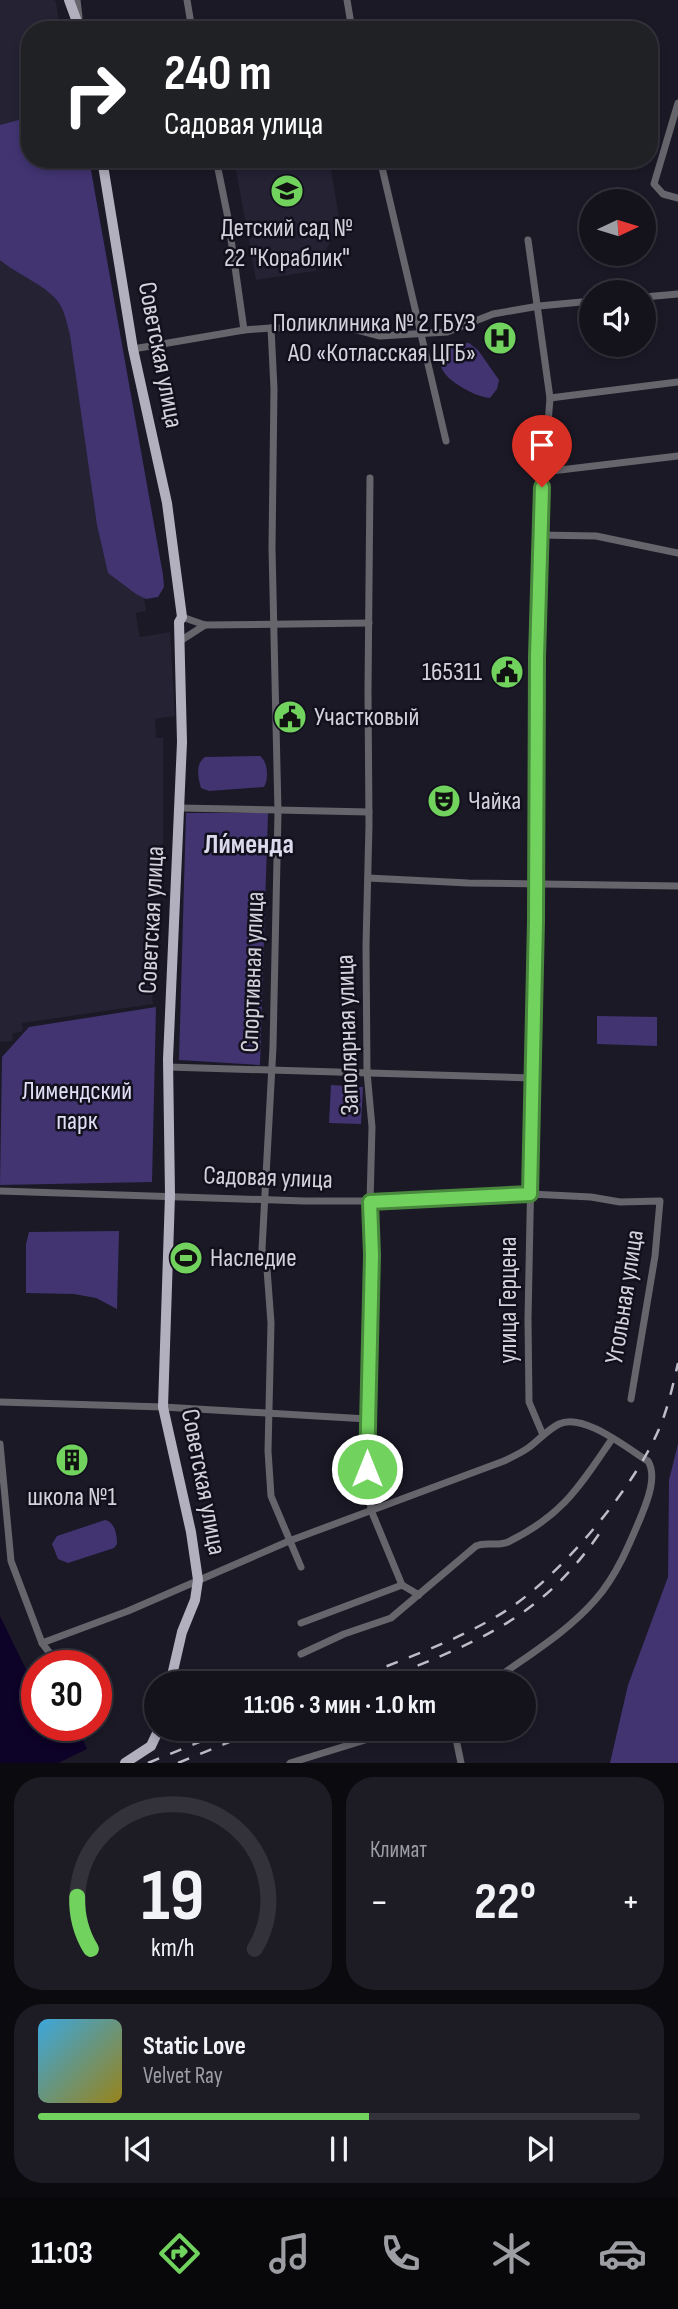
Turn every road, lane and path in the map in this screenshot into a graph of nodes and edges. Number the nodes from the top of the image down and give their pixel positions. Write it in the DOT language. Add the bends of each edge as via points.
graph roads {
  1 [pos="69,0"];
  2 [pos="77,0"];
  3 [pos="187,0"];
  4 [pos="347,0"];
  5 [pos="77,21"];
  6 [pos="79,21"];
  7 [pos="190,21"];
  8 [pos="350,21"];
  9 [pos="678,103"];
  10 [pos="103,168"];
  11 [pos="218,168"];
  12 [pos="382,168"];
  13 [pos="678,198"];
  14 [pos="528,240"];
  15 [pos="678,294"];
  16 [pos="656,296"];
  17 [pos="579,302"];
  18 [pos="539,306"];
  19 [pos="271,328"];
  20 [pos="244,330"];
  21 [pos="421,333"];
  22 [pos="133,349"];
  23 [pos="678,383"];
  24 [pos="550,398"];
  25 [pos="446,441"];
  26 [pos="678,456"];
  27 [pos="543,472"];
  28 [pos="369,478"];
  29 [pos="540,535"];
  30 [pos="678,553"];
  31 [pos="182,617"];
  32 [pos="274,623"];
  33 [pos="369,623"];
  34 [pos="205,625"];
  35 [pos="180,641"];
  36 [pos="180,808"];
  37 [pos="278,812"];
  38 [pos="369,812"];
  39 [pos="368,878"];
  40 [pos="536,883"];
  41 [pos="678,886"];
  42 [pos="168,1067"];
  43 [pos="271,1071"];
  44 [pos="367,1072"];
  45 [pos="532,1078"];
  46 [pos="0,1191"];
  47 [pos="530,1194"];
  48 [pos="170,1195"];
  49 [pos="660,1200"];
  50 [pos="266,1201"];
  51 [pos="370,1202"];
  52 [pos="631,1399"];
  53 [pos="0,1402"];
  54 [pos="163,1408"];
  55 [pos="269,1412"];
  56 [pos="367,1419"];
  57 [pos="543,1435"];
  58 [pos="612,1438"];
  59 [pos="0,1444"];
  60 [pos="371,1510"];
  61 [pos="289,1541"];
  62 [pos="301,1567"];
  63 [pos="198,1580"];
  64 [pos="402,1585"];
  65 [pos="419,1595"];
  66 [pos="301,1623"];
  67 [pos="42,1643"];
  68 [pos="47,1650"];
  69 [pos="302,1654"];
  70 [pos="173,1671"];
  71 [pos="506,1671"];
  72 [pos="153,1741"];
  73 [pos="362,1741"];
  74 [pos="456,1741"];
  75 [pos="125,1763"];
  76 [pos="290,1763"];
  77 [pos="461,1763"];
  1 -- 5 [label="main road"];
  2 -- 6 [label="street"];
  3 -- 7 [label="street"];
  4 -- 8 [label="street"];
  9 -- 13 [label="street" via="654,184 663,194"];
  10 -- 22 [label="main road, Советская улица"];
  11 -- 20 [label="street"];
  12 -- 21 [label="street"];
  14 -- 18 [label="street, улица Герцена"];
  15 -- 16 [label="street"];
  17 -- 18 [label="street"];
  18 -- 21 [label="street" via="493,314 447,332"];
  18 -- 24 [label="street, улица Герцена"];
  19 -- 20 [label="street"];
  19 -- 21 [label="street" via="346,327 380,336"];
  19 -- 32 [label="street, Спортивная улица"];
  20 -- 22 [label="street"];
  21 -- 25 [label="street"];
  22 -- 31 [label="main road, Советская улица" via="167,503"];
  23 -- 24 [label="street"];
  24 -- 27 [label="street, улица Герцена"];
  26 -- 27 [label="street"];
  27 -- 29 [label="street, улица Герцена"];
  28 -- 33 [label="street, Заполярная улица"];
  29 -- 30 [label="street" via="596,536"];
  29 -- 40 [label="street, улица Герцена"];
  31 -- 34 [label="street"];
  31 -- 35 [label="main road, Советская улица"];
  32 -- 33 [label="street"];
  32 -- 34 [label="street"];
  32 -- 37 [label="street, Спортивная улица"];
  33 -- 38 [label="street, Заполярная улица"];
  34 -- 35 [label="street"];
  35 -- 36 [label="main road, Советская улица"];
  36 -- 37 [label="street"];
  36 -- 42 [label="main road, Советская улица"];
  37 -- 38 [label="street"];
  37 -- 43 [label="street, Спортивная улица"];
  38 -- 39 [label="street, Заполярная улица"];
  39 -- 40 [label="street"];
  39 -- 44 [label="street, Заполярная улица"];
  40 -- 41 [label="street"];
  40 -- 45 [label="street, улица Герцена"];
  42 -- 43 [label="street"];
  42 -- 48 [label="main road, Советская улица"];
  43 -- 44 [label="street"];
  43 -- 50 [label="street, Спортивная улица"];
  44 -- 45 [label="street"];
  44 -- 51 [label="street, Заполярная улица" via="372,1127"];
  45 -- 47 [label="street, улица Герцена"];
  46 -- 48 [label="street, Садовая улица"];
  47 -- 49 [label="street, Садовая улица" via="620,1202"];
  47 -- 51 [label="street, Садовая улица"];
  47 -- 57 [label="street, улица Герцена" via="529,1402"];
  48 -- 50 [label="street, Садовая улица"];
  48 -- 54 [label="main road, Советская улица"];
  49 -- 52 [label="street, Угольная улица"];
  50 -- 51 [label="street, Садовая улица"];
  50 -- 55 [label="street, Спортивная улица" via="262,1249 271,1323"];
  51 -- 56 [label="street, Заполярная улица"];
  53 -- 54 [label="street"];
  54 -- 55 [label="street"];
  54 -- 63 [label="main road, Советская улица"];
  55 -- 56 [label="street"];
  55 -- 61 [label="street, Спортивная улица" via="271,1496"];
  56 -- 60 [label="street, Заполярная улица"];
  57 -- 58 [label="street" via="574,1421"];
  57 -- 60 [label="street" via="504,1461"];
  58 -- 65 [label="street" via="559,1509 504,1544 476,1546"];
  58 -- 71 [label="street" via="648,1461 652,1470 634,1535 597,1598"];
  59 -- 67 [label="street" via="11,1561"];
  60 -- 61 [label="street"];
  60 -- 64 [label="street, Заполярная улица"];
  61 -- 62 [label="street, Спортивная улица"];
  61 -- 63 [label="street"];
  63 -- 67 [label="street"];
  63 -- 70 [label="main road, Советская улица"];
  64 -- 65 [label="street"];
  64 -- 66 [label="street"];
  65 -- 69 [label="street" via="391,1618"];
  67 -- 68 [label="street"];
  72 -- 75 [label="main road"];
  73 -- 76 [label="street"];
  74 -- 77 [label="street"];
}
